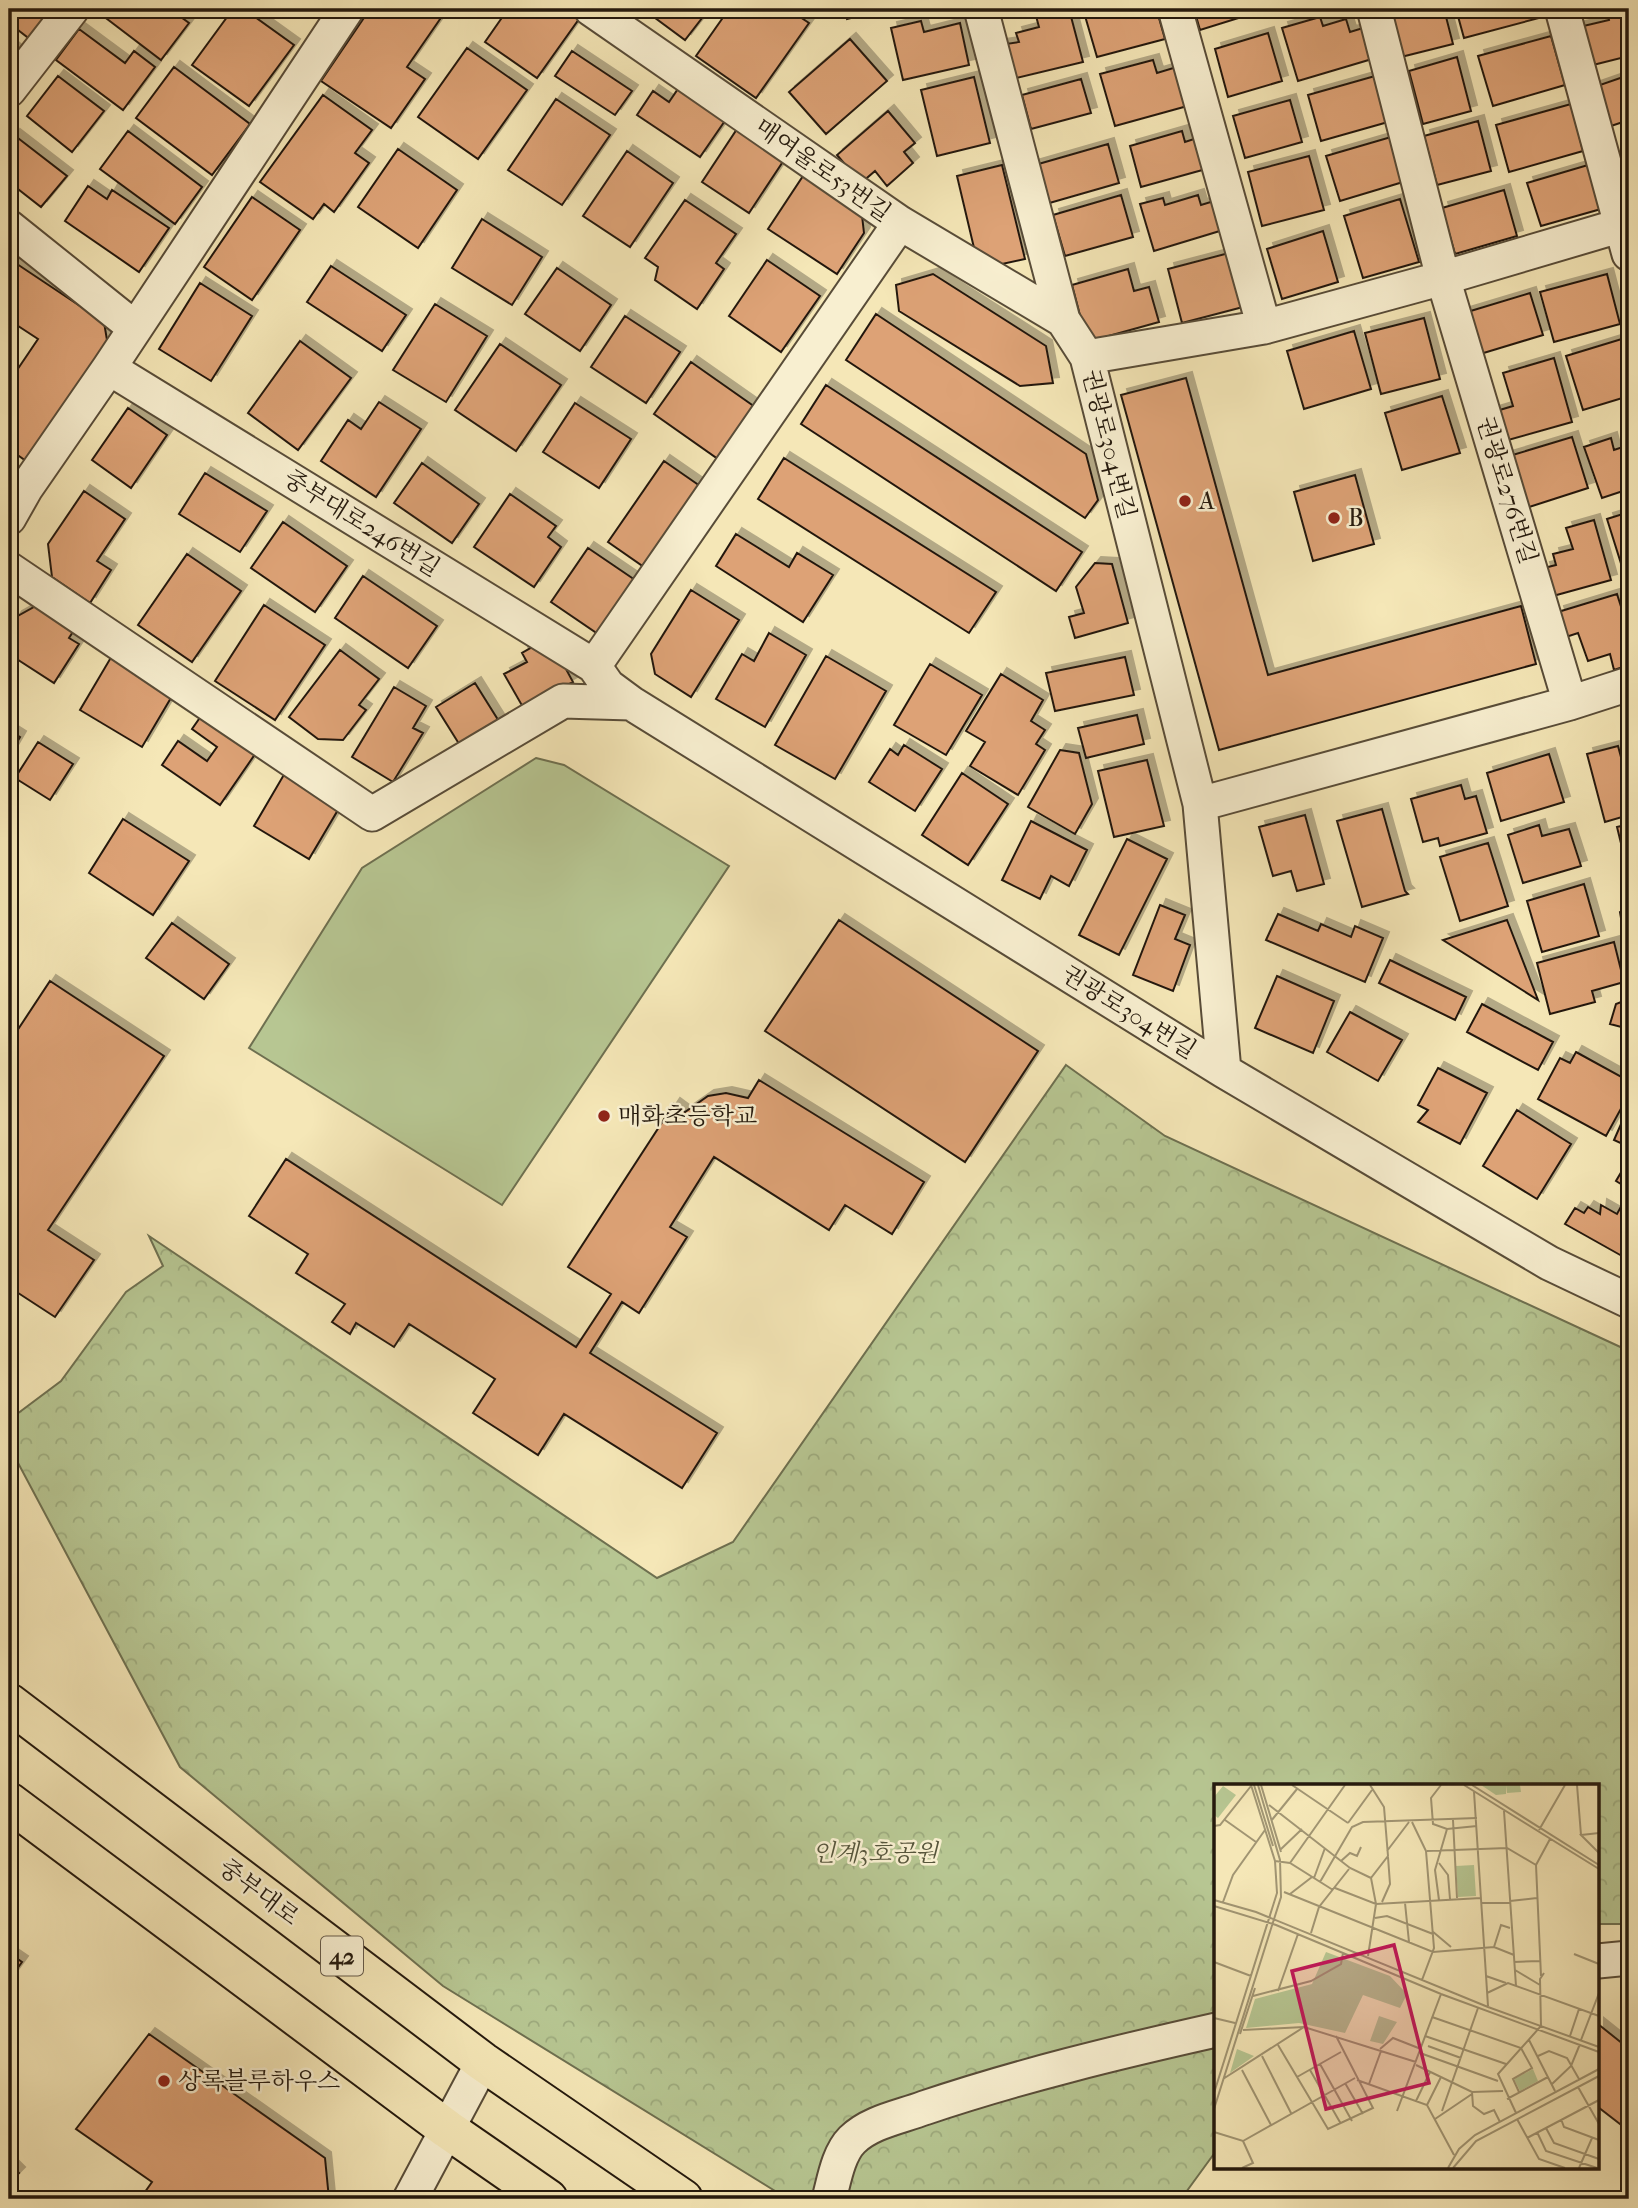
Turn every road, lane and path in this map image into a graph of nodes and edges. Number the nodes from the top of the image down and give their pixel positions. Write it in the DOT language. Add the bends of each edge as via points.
graph roads {
  1 [pos="72,9"];
  2 [pos="347,9"];
  3 [pos="590,9"];
  4 [pos="981,9"];
  5 [pos="1175,9"];
  6 [pos="1374,9"];
  7 [pos="1562,9"];
  8 [pos="9,90"];
  9 [pos="900,223"];
  10 [pos="9,227"];
  11 [pos="1627,234"];
  12 [pos="1443,278"];
  13 [pos="1063,320"];
  14 [pos="1264,327"];
  15 [pos="135,328"];
  16 [pos="1087,357"];
  17 [pos="109,368"];
  18 [pos="17,482"];
  19 [pos="9,518"];
  20 [pos="9,569"];
  21 [pos="1629,684"];
  22 [pos="611,685"];
  23 [pos="1570,703"];
  24 [pos="1200,804"];
  25 [pos="1224,1071"];
  26 [pos="1629,1301"];
  27 [pos="9,1703"];
  28 [pos="9,1802"];
  29 [pos="1629,1958"];
  30 [pos="1600,1961"];
  31 [pos="1214,2030"];
  32 [pos="483,2062"];
  33 [pos="447,2129"];
  34 [pos="410,2199"];
  35 [pos="548,2199"];
  36 [pos="683,2199"];
  37 [pos="829,2199"];
  1 -- 8 [label="street"];
  2 -- 15 [label="street"];
  3 -- 9 [label="street, 매여울로53번길"];
  4 -- 13 [label="street, 권광로304번길"];
  5 -- 14 [label="street"];
  6 -- 12 [label="street, 권광로276번길"];
  7 -- 11 [label="street"];
  9 -- 13 [label="street, 매여울로53번길"];
  9 -- 22 [label="street"];
  10 -- 15 [label="street"];
  11 -- 12 [label="street"];
  12 -- 14 [label="street"];
  12 -- 23 [label="street, 권광로276번길"];
  13 -- 16 [label="street, 권광로304번길"];
  14 -- 16 [label="street"];
  15 -- 17 [label="street"];
  16 -- 24 [label="street, 권광로304번길"];
  17 -- 18 [label="street"];
  17 -- 22 [label="street, 중부대로246번길"];
  18 -- 19 [label="street"];
  20 -- 22 [label="street" via="373,814 562,701"];
  21 -- 23 [label="street"];
  22 -- 25 [label="street, 권광로304번길"];
  23 -- 24 [label="street"];
  24 -- 25 [label="street, 권광로304번길"];
  25 -- 26 [label="street, 권광로304번길" via="1549,1263"];
  27 -- 32 [label="main road, 중부대로 / 42"];
  28 -- 33 [label="main road"];
  29 -- 30 [label="street"];
  31 -- 37 [label="street" via="976,2091 867,2128 850,2142"];
  32 -- 33 [label="street"];
  32 -- 36 [label="main road, 중부대로 / 42"];
  33 -- 34 [label="street"];
  33 -- 35 [label="main road"];
}
